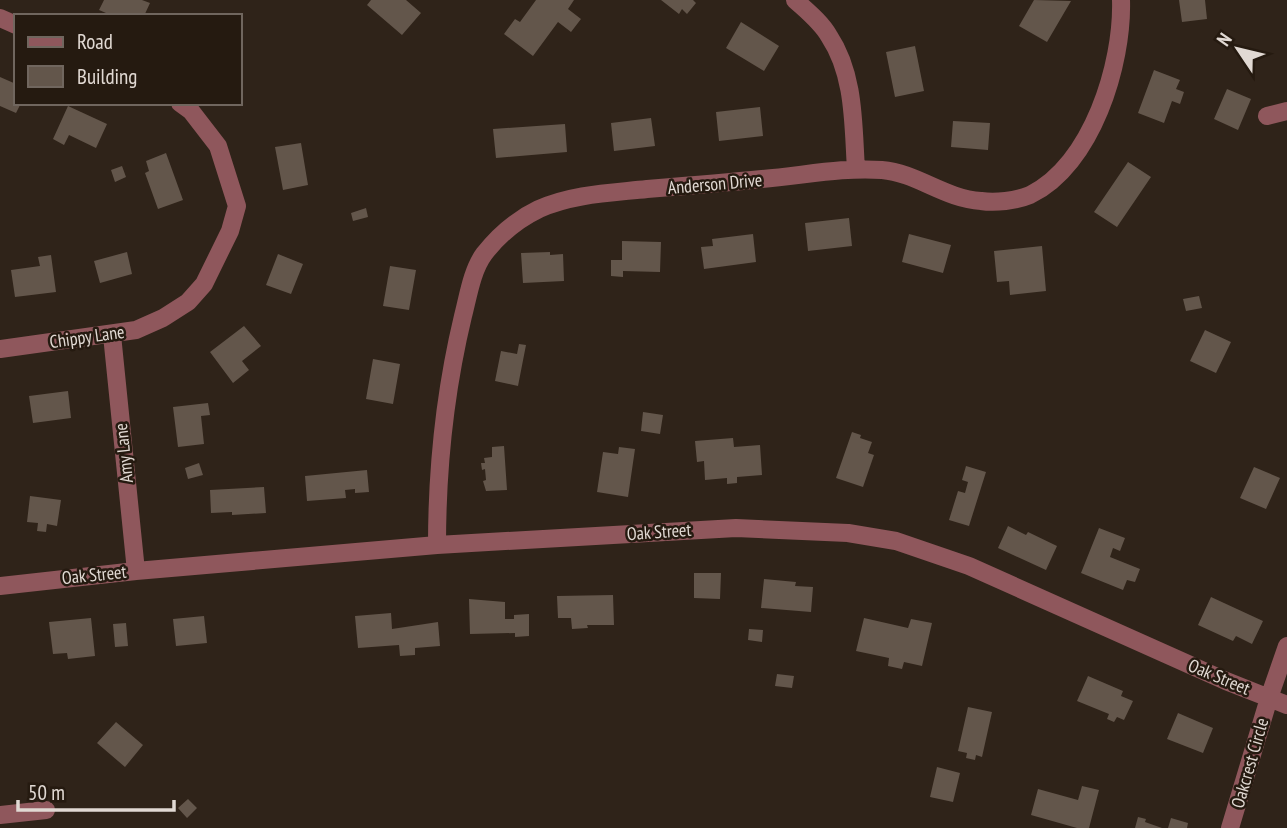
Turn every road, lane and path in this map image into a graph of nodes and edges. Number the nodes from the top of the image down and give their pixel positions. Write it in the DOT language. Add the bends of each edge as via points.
graph roads {
  1 [pos="795,0"];
  2 [pos="1121,0"];
  3 [pos="183,105"];
  4 [pos="1287,111"];
  5 [pos="1267,116"];
  6 [pos="856,169"];
  7 [pos="112,335"];
  8 [pos="0,349"];
  9 [pos="437,545"];
  10 [pos="136,571"];
  11 [pos="0,586"];
  12 [pos="1287,646"];
  13 [pos="1269,698"];
  14 [pos="1287,705"];
  15 [pos="46,810"];
  16 [pos="0,815"];
  17 [pos="1230,828"];
  1 -- 6 [label="street" via="829,35 842,62 851,95"];
  2 -- 6 [label="street, Anderson Drive" via="1122,21 1102,106 1072,161 1028,196 1005,201 952,197 893,171"];
  3 -- 7 [label="street, Chippy Lane" via="218,146 237,206 230,231 204,284 188,302 136,330"];
  4 -- 5 [label="street"];
  6 -- 9 [label="street, Anderson Drive" via="586,195 540,209 499,238 482,256 473,279 453,359 437,496"];
  7 -- 8 [label="street, Chippy Lane"];
  7 -- 10 [label="street, Amy Lane"];
  9 -- 10 [label="street, Oak Street"];
  9 -- 13 [label="street, Oak Street" via="736,528 848,533 896,541 969,566"];
  10 -- 11 [label="street, Oak Street"];
  12 -- 13 [label="street, Oakcrest Circle"];
  13 -- 14 [label="street, Oak Street"];
  13 -- 17 [label="street, Oakcrest Circle"];
  15 -- 16 [label="street"];
}
